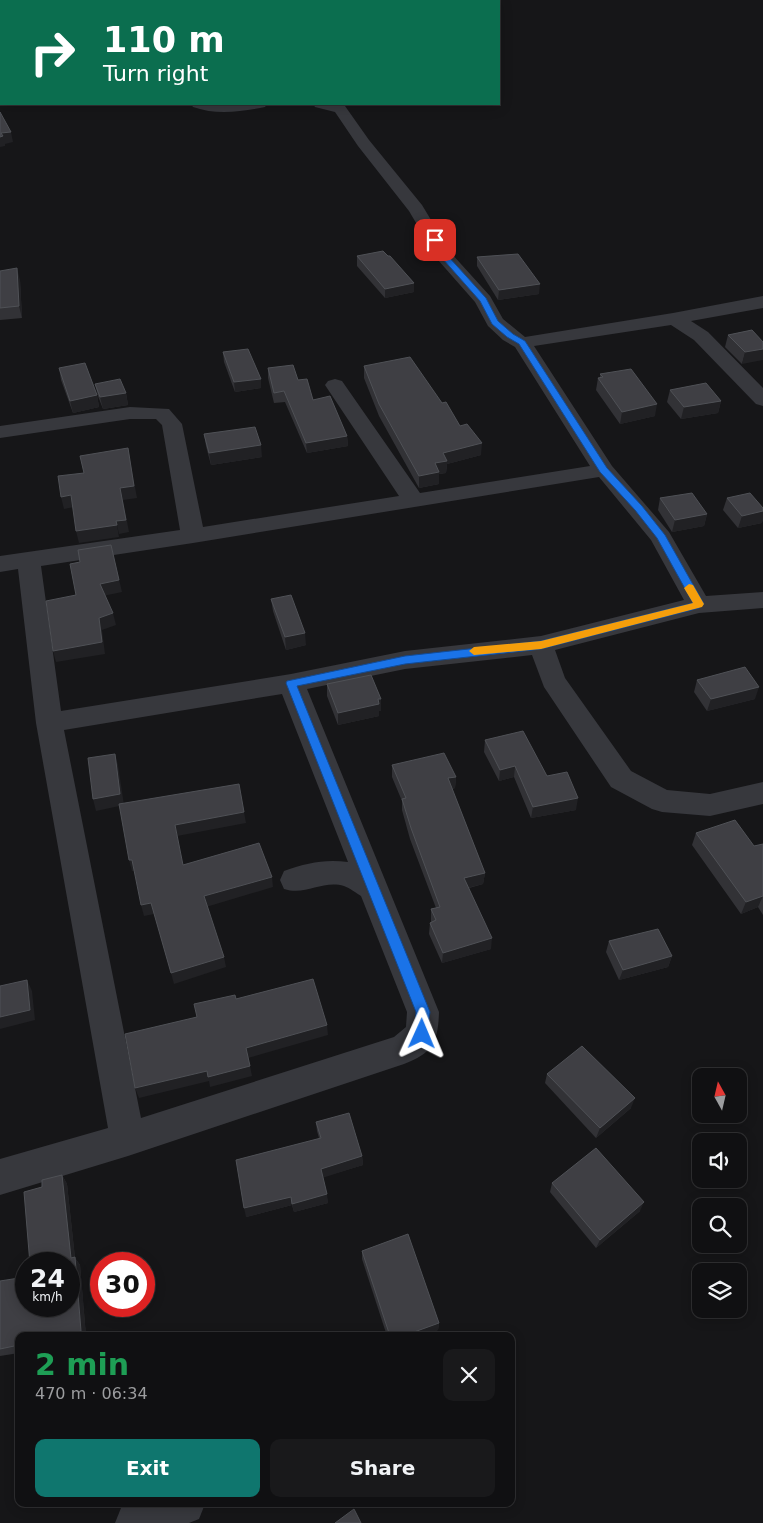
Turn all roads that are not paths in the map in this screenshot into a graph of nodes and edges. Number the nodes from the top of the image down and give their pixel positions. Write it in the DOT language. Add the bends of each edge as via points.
graph roads {
  1 [pos="201,105"];
  2 [pos="250,105"];
  3 [pos="324,105"];
  4 [pos="763,302"];
  5 [pos="674,319"];
  6 [pos="522,343"];
  7 [pos="335,385"];
  8 [pos="763,400"];
  9 [pos="0,432"];
  10 [pos="604,470"];
  11 [pos="414,500"];
  12 [pos="193,536"];
  13 [pos="29,561"];
  14 [pos="0,564"];
  15 [pos="763,600"];
  16 [pos="699,604"];
  17 [pos="541,645"];
  18 [pos="291,683"];
  19 [pos="49,723"];
  20 [pos="763,793"];
  21 [pos="295,880"];
  22 [pos="374,888"];
  23 [pos="128,1139"];
  24 [pos="0,1177"];
  25 [pos="176,1507"];
  26 [pos="136,1523"];
  1 -- 2 [label="street" via="222,108"];
  3 -- 6 [label="street" via="340,109 416,209 444,256 483,300 495,322"];
  4 -- 5 [label="street"];
  5 -- 6 [label="street"];
  5 -- 8 [label="street" via="701,336"];
  6 -- 10 [label="street"];
  7 -- 11 [label="street"];
  9 -- 12 [label="street" via="130,412 162,413 172,424"];
  10 -- 11 [label="street"];
  10 -- 16 [label="street" via="661,537"];
  11 -- 12 [label="street"];
  12 -- 13 [label="street"];
  13 -- 14 [label="street"];
  13 -- 19 [label="street"];
  15 -- 16 [label="street"];
  16 -- 17 [label="street"];
  17 -- 18 [label="street" via="405,660"];
  17 -- 20 [label="street" via="554,680 621,779 662,801 710,805"];
  18 -- 19 [label="street"];
  18 -- 22 [label="street"];
  19 -- 23 [label="street"];
  21 -- 22 [label="street" via="328,872 349,874"];
  22 -- 23 [label="street" via="423,1012 422,1034 404,1048"];
  23 -- 24 [label="street"];
  25 -- 26 [label="street"];
}
